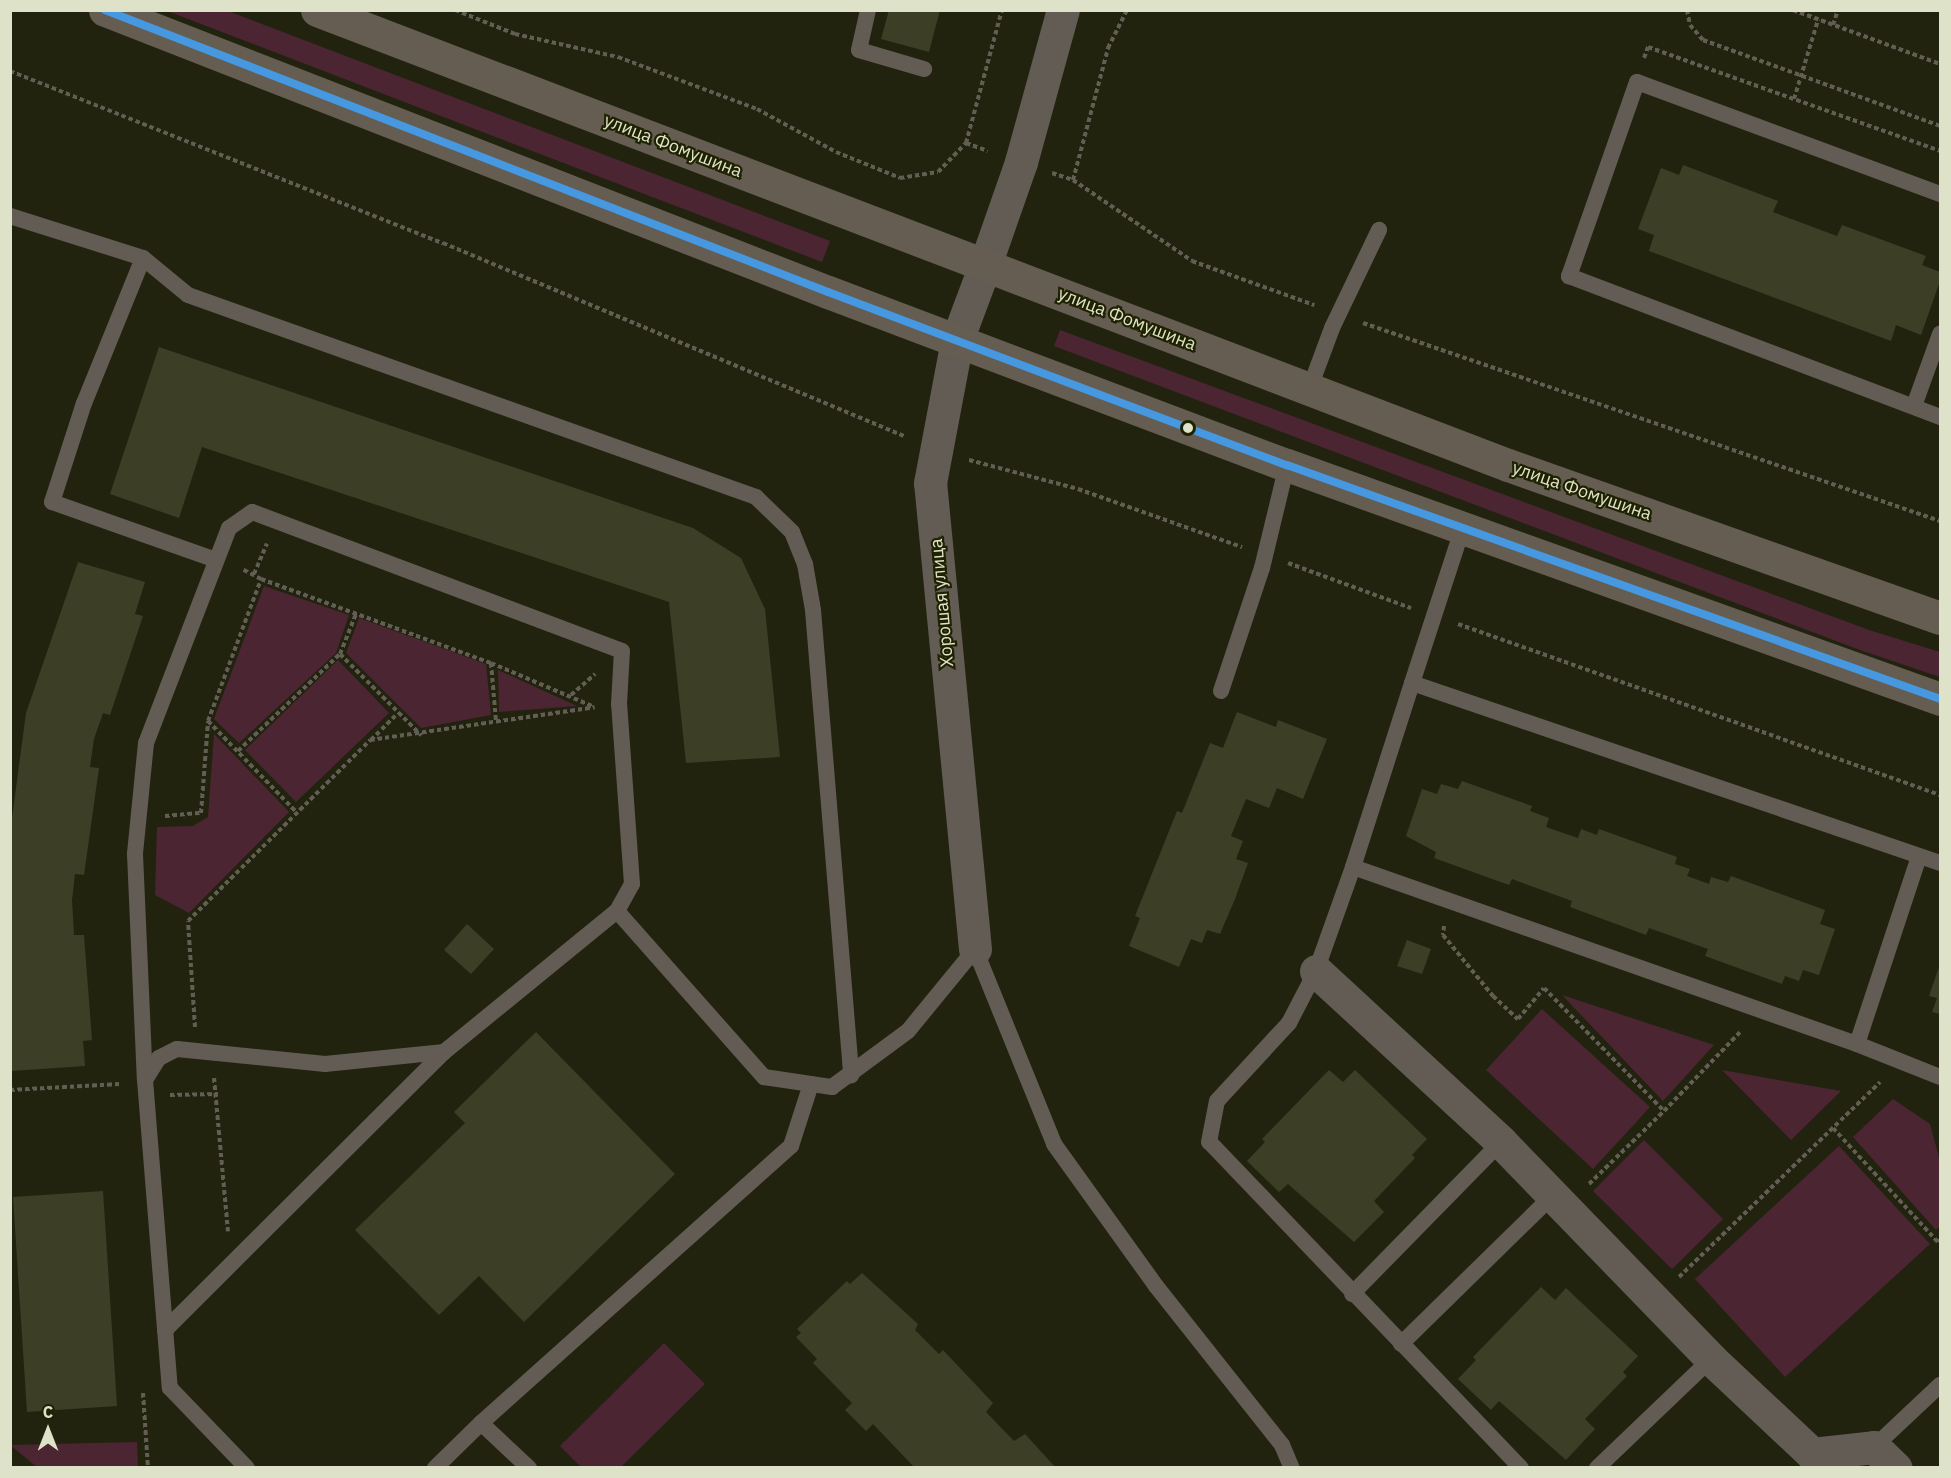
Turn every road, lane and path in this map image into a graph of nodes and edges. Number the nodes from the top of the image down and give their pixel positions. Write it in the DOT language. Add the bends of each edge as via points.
graph roads {
  1 [pos="105,10"];
  2 [pos="317,10"];
  3 [pos="455,10"];
  4 [pos="868,10"];
  5 [pos="1002,10"];
  6 [pos="1063,10"];
  7 [pos="1127,10"];
  8 [pos="1687,10"];
  9 [pos="1793,10"];
  10 [pos="1838,10"];
  11 [pos="1818,20"];
  12 [pos="1833,25"];
  13 [pos="1941,64"];
  14 [pos="924,69"];
  15 [pos="1800,77"];
  16 [pos="1637,81"];
  17 [pos="1794,99"];
  18 [pos="1941,126"];
  19 [pos="966,143"];
  20 [pos="1941,151"];
  21 [pos="1021,162"];
  22 [pos="1073,180"];
  23 [pos="1941,194"];
  24 [pos="10,216"];
  25 [pos="1379,230"];
  26 [pos="142,258"];
  27 [pos="985,265"];
  28 [pos="1338,314"];
  29 [pos="1941,334"];
  30 [pos="957,340"];
  31 [pos="1309,390"];
  32 [pos="1914,406"];
  33 [pos="1941,417"];
  34 [pos="1287,465"];
  35 [pos="1941,520"];
  36 [pos="1463,527"];
  37 [pos="216,560"];
  38 [pos="261,579"];
  39 [pos="356,614"];
  40 [pos="1941,618"];
  41 [pos="340,654"];
  42 [pos="491,663"];
  43 [pos="1412,684"];
  44 [pos="1221,691"];
  45 [pos="1941,699"];
  46 [pos="619,704"];
  47 [pos="594,707"];
  48 [pos="398,713"];
  49 [pos="208,721"];
  50 [pos="496,721"];
  51 [pos="421,735"];
  52 [pos="370,740"];
  53 [pos="238,751"];
  54 [pos="297,813"];
  55 [pos="139,817"];
  56 [pos="1919,857"];
  57 [pos="1941,863"];
  58 [pos="1353,867"];
  59 [pos="1446,899"];
  60 [pos="617,912"];
  61 [pos="975,949"];
  62 [pos="1316,971"];
  63 [pos="1757,1010"];
  64 [pos="1857,1044"];
  65 [pos="200,1050"];
  66 [pos="444,1052"];
  67 [pos="1901,1062"];
  68 [pos="851,1075"];
  69 [pos="1941,1077"];
  70 [pos="811,1084"];
  71 [pos="146,1088"];
  72 [pos="10,1090"];
  73 [pos="218,1094"];
  74 [pos="1664,1111"];
  75 [pos="1833,1128"];
  76 [pos="1501,1142"];
  77 [pos="1560,1202"];
  78 [pos="1941,1240"];
  79 [pos="230,1264"];
  80 [pos="1352,1294"];
  81 [pos="1654,1300"];
  82 [pos="165,1330"];
  83 [pos="1401,1344"];
  84 [pos="1711,1359"];
  85 [pos="1941,1385"];
  86 [pos="481,1423"];
  87 [pos="1885,1457"];
  88 [pos="1835,1459"];
  89 [pos="248,1467"];
  90 [pos="435,1467"];
  91 [pos="529,1467"];
  92 [pos="1292,1467"];
  93 [pos="1521,1467"];
  94 [pos="1598,1467"];
  1 -- 30 [label="main road"];
  2 -- 27 [label="main road, улица Фомушина"];
  3 -- 19 [label="path" via="515,34 618,57 746,105 836,152 900,178 938,172"];
  4 -- 14 [label="lane" via="859,50"];
  5 -- 19 [label="path"];
  6 -- 21 [label="street, Хорошая улица"];
  7 -- 22 [label="path" via="1108,48"];
  8 -- 15 [label="path" via="1690,25 1704,40"];
  9 -- 11 [label="path"];
  10 -- 12 [label="path"];
  11 -- 12 [label="path"];
  11 -- 15 [label="path"];
  12 -- 13 [label="path"];
  15 -- 17 [label="path"];
  15 -- 18 [label="path"];
  16 -- 17 [label="path" via="1648,47"];
  16 -- 23 [label="lane"];
  16 -- 32 [label="lane" via="1569,276"];
  17 -- 20 [label="path"];
  19 -- 21 [label="path"];
  21 -- 22 [label="path"];
  21 -- 27 [label="street, Хорошая улица"];
  22 -- 28 [label="path" via="1192,261"];
  24 -- 26 [label="lane"];
  25 -- 28 [label="lane"];
  26 -- 37 [label="lane" via="84,403 52,502"];
  26 -- 68 [label="lane" via="188,295 756,497 792,532 804,564 813,610"];
  27 -- 30 [label="street, Хорошая улица"];
  27 -- 31 [label="main road, улица Фомушина"];
  28 -- 31 [label="lane"];
  28 -- 35 [label="path"];
  29 -- 32 [label="lane"];
  30 -- 34 [label="main road"];
  30 -- 61 [label="street, Хорошая улица" via="930,483"];
  31 -- 40 [label="main road, улица Фомушина" via="1508,465"];
  32 -- 33 [label="lane"];
  34 -- 36 [label="main road"];
  34 -- 44 [label="lane" via="1262,568"];
  36 -- 43 [label="lane"];
  36 -- 45 [label="main road"];
  37 -- 38 [label="path"];
  37 -- 46 [label="lane" via="229,528 252,512 622,651"];
  37 -- 55 [label="lane" via="146,743"];
  38 -- 39 [label="path"];
  38 -- 49 [label="path"];
  39 -- 41 [label="path"];
  39 -- 42 [label="path"];
  41 -- 48 [label="path"];
  41 -- 53 [label="path"];
  42 -- 47 [label="path"];
  42 -- 50 [label="path"];
  43 -- 56 [label="lane"];
  43 -- 58 [label="lane"];
  46 -- 47 [label="path"];
  46 -- 60 [label="lane" via="632,884"];
  47 -- 50 [label="path"];
  48 -- 51 [label="path"];
  48 -- 52 [label="path"];
  49 -- 53 [label="path"];
  49 -- 55 [label="path" via="201,813"];
  50 -- 51 [label="path"];
  51 -- 52 [label="path"];
  52 -- 54 [label="path"];
  53 -- 54 [label="path"];
  54 -- 65 [label="path" via="188,921 195,1038"];
  55 -- 71 [label="lane" via="135,855"];
  56 -- 57 [label="lane"];
  56 -- 64 [label="lane"];
  58 -- 59 [label="lane"];
  58 -- 62 [label="lane"];
  59 -- 63 [label="lane"];
  59 -- 74 [label="path" via="1443,935 1492,996 1518,1019 1544,988"];
  60 -- 66 [label="lane"];
  60 -- 70 [label="lane" via="764,1077"];
  61 -- 68 [label="lane" via="908,1031"];
  61 -- 92 [label="lane" via="1054,1144 1156,1286 1282,1445"];
  62 -- 76 [label="street"];
  62 -- 80 [label="lane" via="1289,1023 1217,1101 1209,1142"];
  63 -- 64 [label="lane"];
  63 -- 74 [label="path" via="1725,1050"];
  64 -- 67 [label="lane"];
  65 -- 66 [label="lane" via="325,1064"];
  65 -- 71 [label="lane" via="177,1049 159,1058"];
  65 -- 73 [label="path"];
  66 -- 79 [label="lane"];
  67 -- 69 [label="lane"];
  67 -- 75 [label="path"];
  68 -- 70 [label="lane" via="832,1087"];
  70 -- 86 [label="lane" via="791,1146"];
  71 -- 72 [label="path"];
  71 -- 73 [label="path"];
  71 -- 82 [label="lane"];
  73 -- 79 [label="path"];
  74 -- 77 [label="path"];
  75 -- 78 [label="path" via="1938,1242"];
  75 -- 81 [label="path"];
  76 -- 77 [label="street"];
  76 -- 80 [label="lane"];
  77 -- 81 [label="street"];
  77 -- 83 [label="lane"];
  79 -- 82 [label="lane"];
  80 -- 83 [label="lane"];
  81 -- 84 [label="street"];
  82 -- 89 [label="lane" via="170,1388"];
  83 -- 93 [label="lane"];
  84 -- 88 [label="street" via="1812,1454"];
  84 -- 94 [label="lane"];
  85 -- 87 [label="lane"];
  86 -- 90 [label="lane"];
  86 -- 91 [label="lane"];
  87 -- 88 [label="street"];
}
